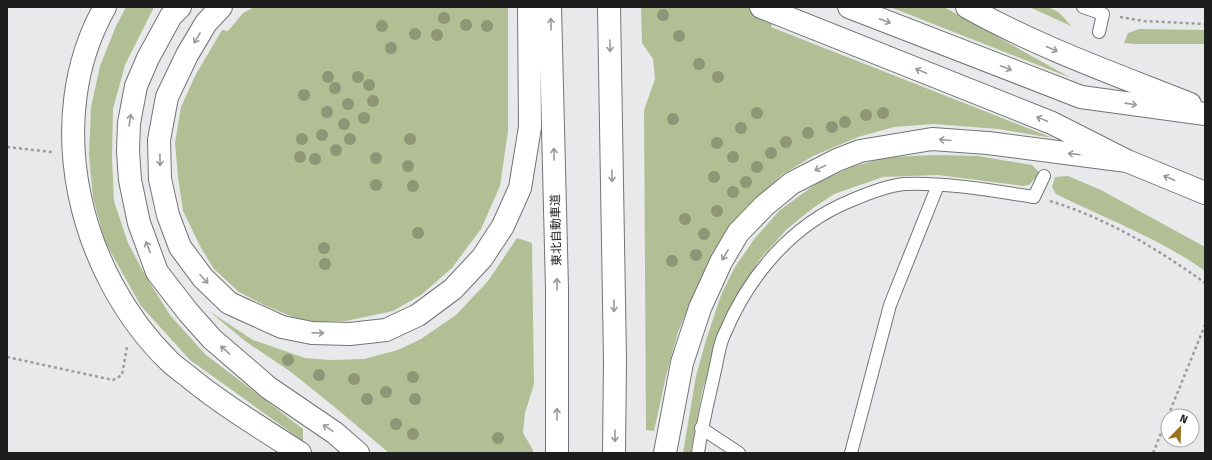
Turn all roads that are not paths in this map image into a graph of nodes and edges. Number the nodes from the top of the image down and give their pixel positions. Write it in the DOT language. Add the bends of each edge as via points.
graph roads {
  1 [pos="105,7"];
  2 [pos="180,7"];
  3 [pos="221,7"];
  4 [pos="529,7"];
  5 [pos="550,7"];
  6 [pos="609,7"];
  7 [pos="761,7"];
  8 [pos="849,7"];
  9 [pos="967,7"];
  10 [pos="1083,7"];
  11 [pos="1099,32"];
  12 [pos="1205,110"];
  13 [pos="1205,114"];
  14 [pos="1127,161"];
  15 [pos="1044,176"];
  16 [pos="938,185"];
  17 [pos="1205,193"];
  18 [pos="701,428"];
  19 [pos="300,453"];
  20 [pos="358,453"];
  21 [pos="557,453"];
  22 [pos="614,453"];
  23 [pos="665,453"];
  24 [pos="698,453"];
  25 [pos="739,453"];
  26 [pos="851,453"];
  1 -- 19 [label="main road" via="95,24 80,72 74,114 74,169 83,213 96,253 141,331 169,361 205,391"];
  20 -- 2 [label="main road, one-way" via="335,433 269,388 212,339 157,272 139,223 130,180 129,123 136,86 148,58"];
  3 -- 4 [label="main road, one-way" via="198,36 167,97 159,140 160,179 168,215 180,247 203,278 229,302 282,327 312,334 350,334 386,330 418,314 453,289 482,258 503,226 520,188 530,127"];
  21 -- 5 [label="main road, 東北自動車道, one-way" via="557,289"];
  6 -- 22 [label="main road, one-way" via="615,360"];
  14 -- 7 [label="main road, one-way" via="1052,123"];
  8 -- 13 [label="main road, one-way" via="1080,97"];
  9 -- 12 [label="main road, one-way" via="1055,51"];
  10 -- 11 [label="lane" via="1104,14"];
  17 -- 14 [label="main road, one-way"];
  14 -- 23 [label="main road, one-way" via="988,143 932,139 860,151 792,184 764,206 738,233 721,262 700,308 682,363"];
  15 -- 16 [label="lane" via="1034,197"];
  16 -- 18 [label="lane" via="903,184 856,198 810,222 783,245 740,301 723,336"];
  16 -- 26 [label="lane" via="890,305"];
  18 -- 24 [label="lane"];
  18 -- 25 [label="lane"];
}
